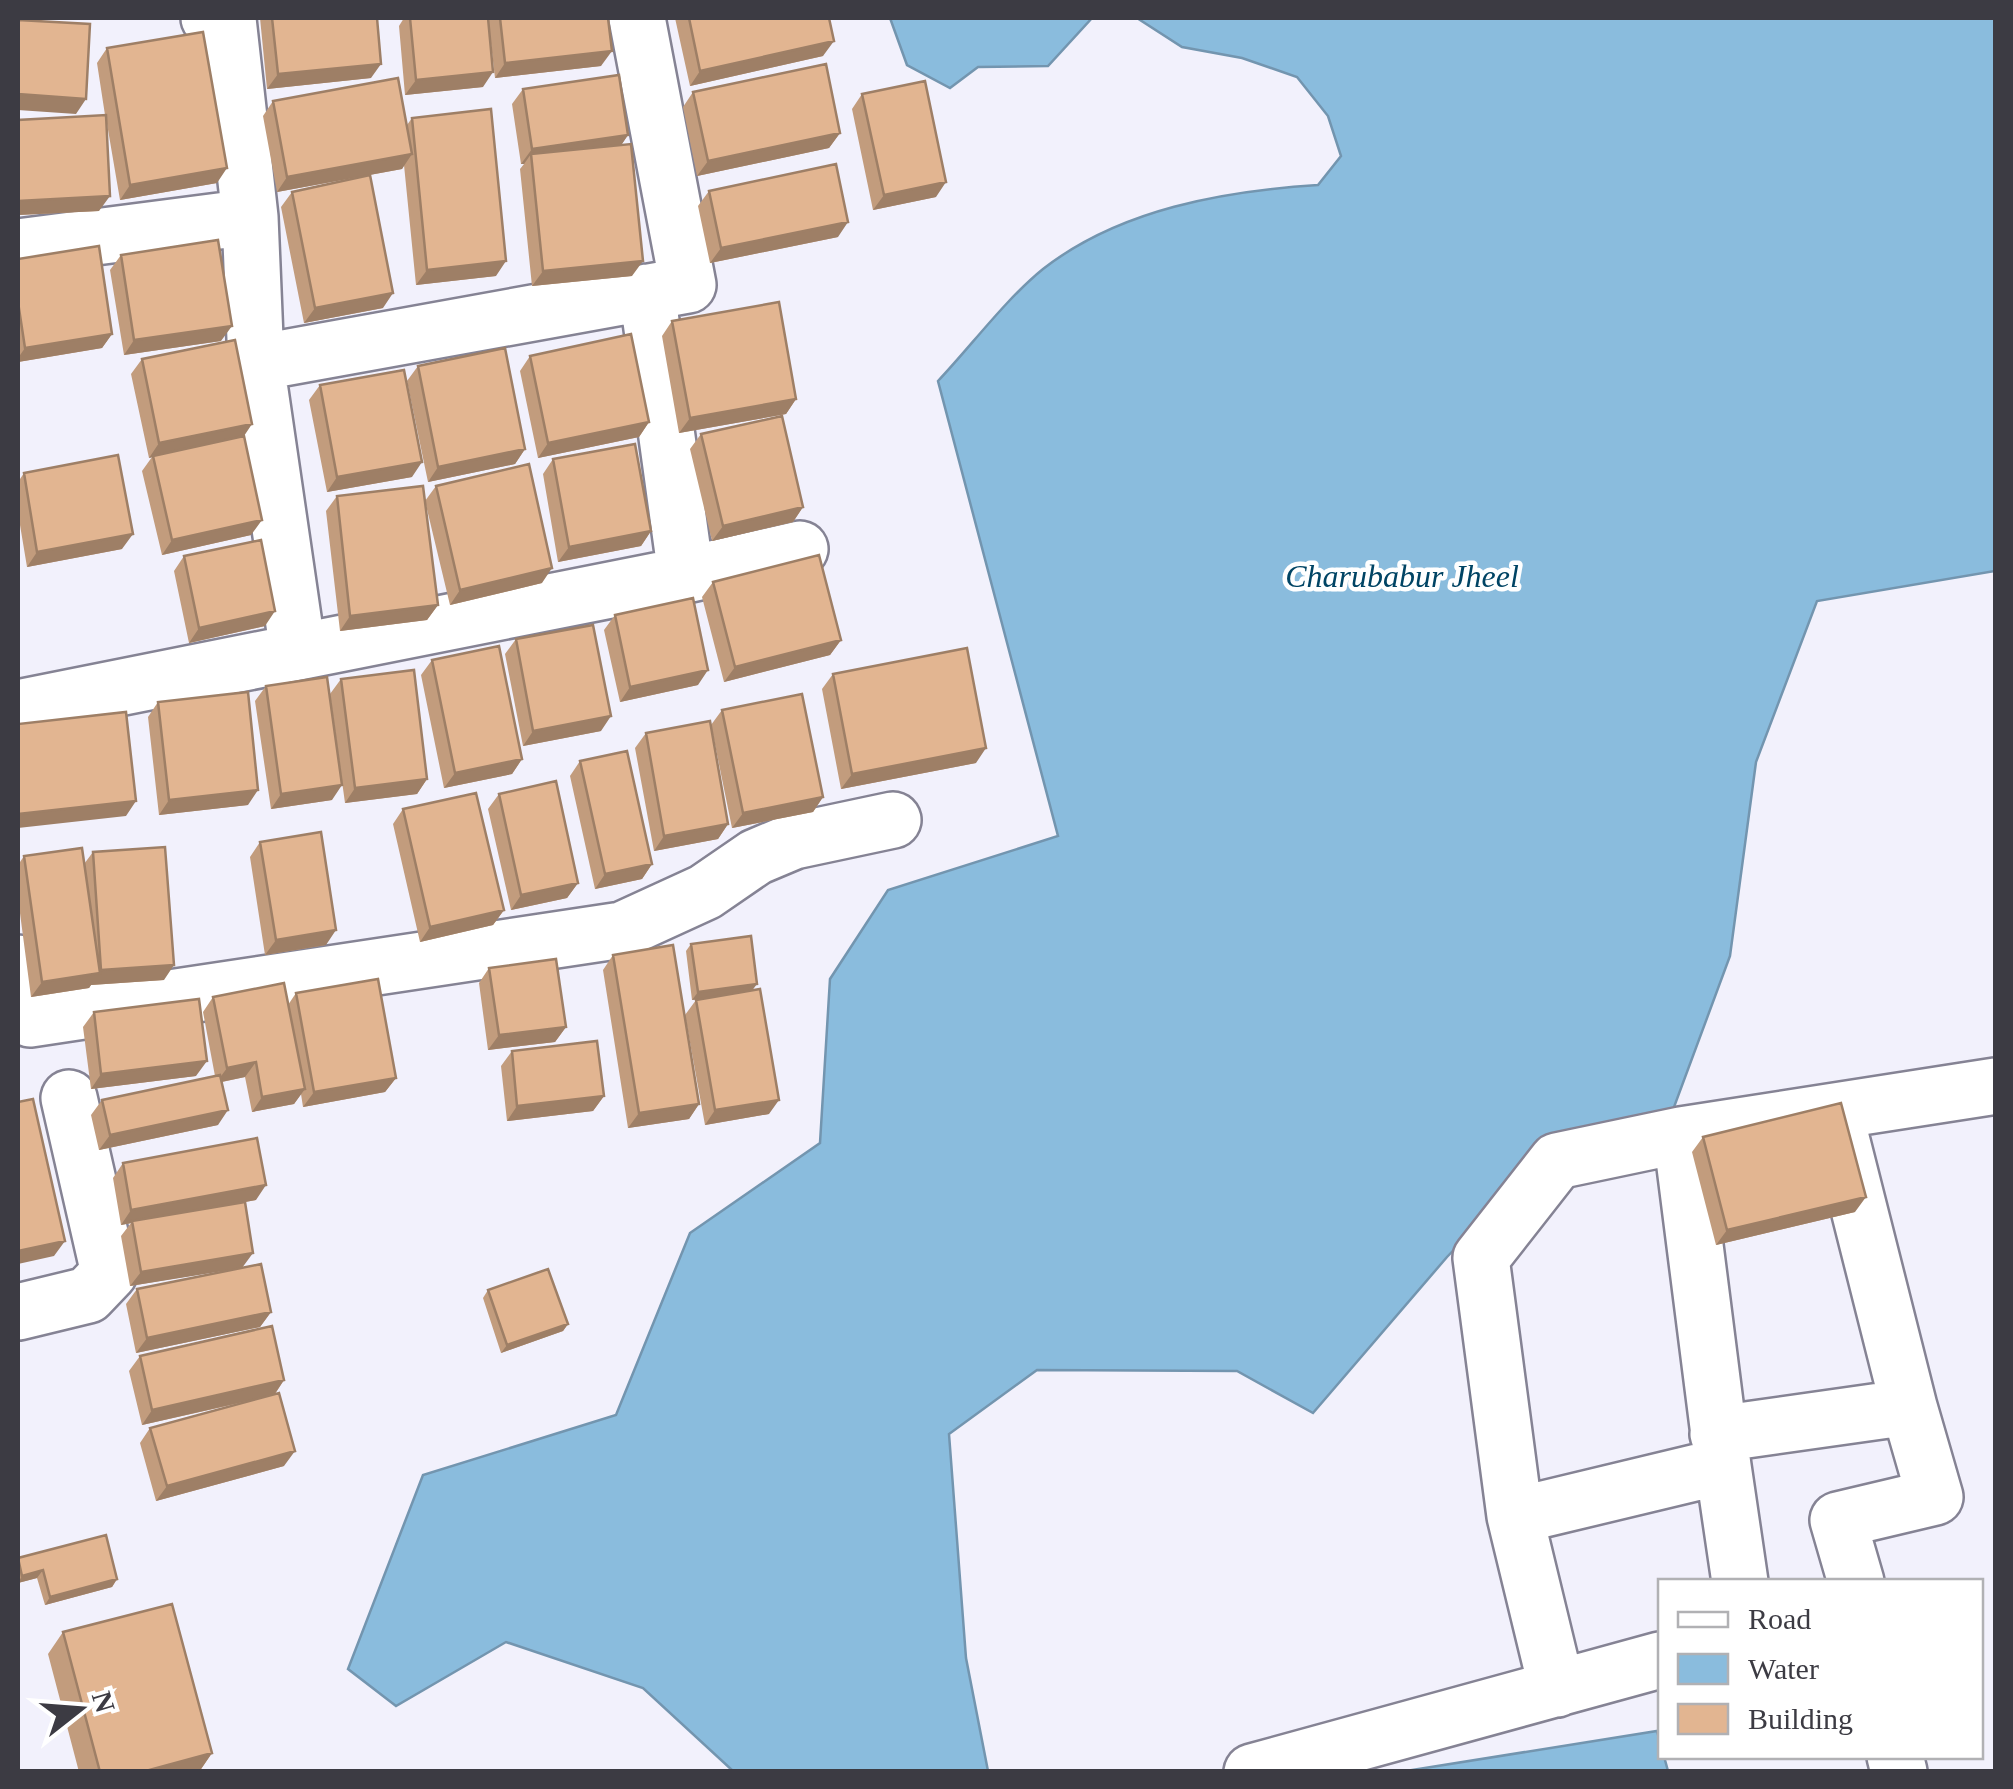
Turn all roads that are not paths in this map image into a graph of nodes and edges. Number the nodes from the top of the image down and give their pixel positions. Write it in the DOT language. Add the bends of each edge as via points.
graph roads {
  1 [pos="209,18"];
  2 [pos="637,18"];
  3 [pos="250,217"];
  4 [pos="18,246"];
  5 [pos="646,292"];
  6 [pos="256,363"];
  7 [pos="800,549"];
  8 [pos="686,575"];
  9 [pos="298,652"];
  10 [pos="18,708"];
  11 [pos="893,820"];
  12 [pos="18,963"];
  13 [pos="30,1019"];
  14 [pos="1996,1086"];
  15 [pos="43,1102"];
  16 [pos="1835,1112"];
  17 [pos="1681,1136"];
  18 [pos="18,1312"];
  19 [pos="1908,1407"];
  20 [pos="1720,1450"];
  21 [pos="1515,1516"];
  22 [pos="1740,1579"];
  23 [pos="1855,1579"];
  24 [pos="1658,1661"];
  25 [pos="1556,1689"];
  26 [pos="1252,1772"];
  1 -- 3 [label="street" via="228,19"];
  2 -- 5 [label="street" via="688,285"];
  3 -- 4 [label="street"];
  3 -- 6 [label="street"];
  5 -- 6 [label="street"];
  5 -- 8 [label="street"];
  6 -- 9 [label="street"];
  7 -- 8 [label="street"];
  8 -- 9 [label="street"];
  9 -- 10 [label="street"];
  11 -- 13 [label="street" via="794,841 622,930"];
  12 -- 13 [label="street"];
  13 -- 15 [label="street"];
  14 -- 16 [label="street"];
  15 -- 18 [label="street" via="108,1273 88,1294"];
  16 -- 17 [label="street"];
  16 -- 19 [label="street"];
  17 -- 20 [label="street"];
  17 -- 21 [label="street" via="1557,1160 1481,1258"];
  19 -- 20 [label="street"];
  19 -- 23 [label="street" via="1935,1497 1838,1520"];
  20 -- 21 [label="street"];
  20 -- 22 [label="street"];
  21 -- 25 [label="street"];
  24 -- 25 [label="street"];
  25 -- 26 [label="street"];
}
